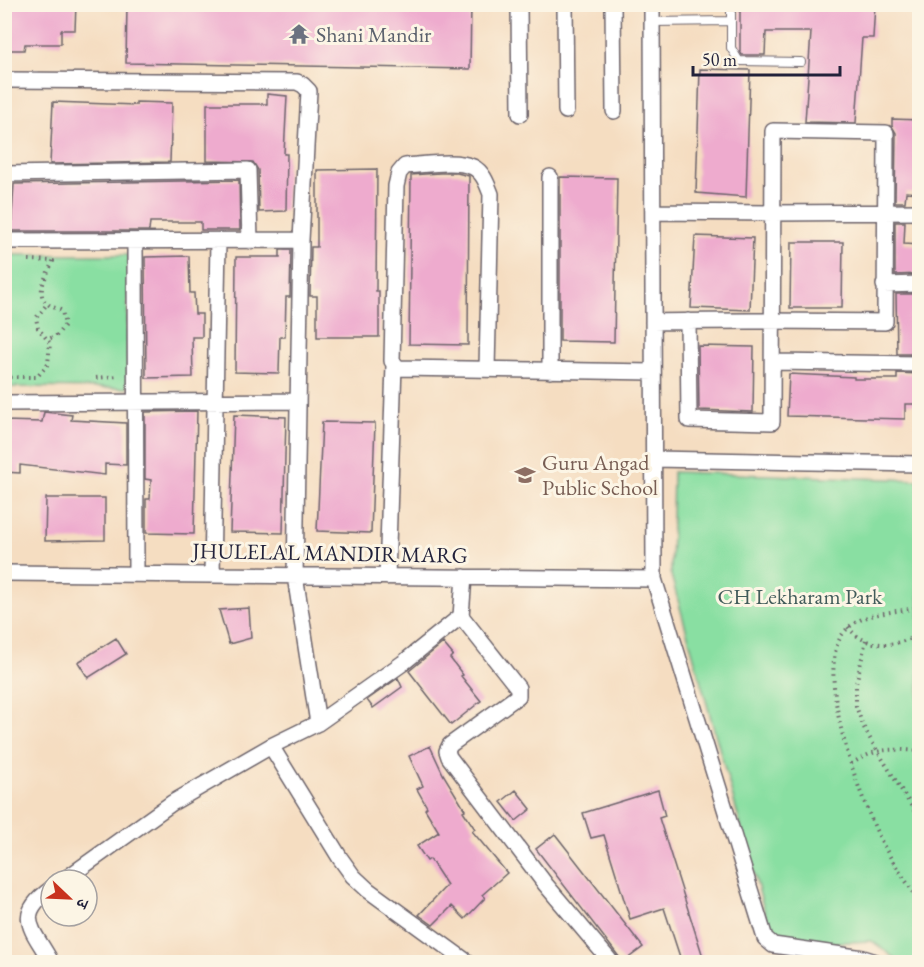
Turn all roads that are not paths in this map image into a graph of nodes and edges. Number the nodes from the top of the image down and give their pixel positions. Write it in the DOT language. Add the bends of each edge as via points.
graph roads {
  1 [pos="519,4"];
  2 [pos="565,4"];
  3 [pos="613,4"];
  4 [pos="652,4"];
  5 [pos="731,4"];
  6 [pos="730,21"];
  7 [pos="651,22"];
  8 [pos="801,62"];
  9 [pos="4,80"];
  10 [pos="566,111"];
  11 [pos="614,111"];
  12 [pos="520,114"];
  13 [pos="4,174"];
  14 [pos="550,177"];
  15 [pos="653,212"];
  16 [pos="920,212"];
  17 [pos="772,213"];
  18 [pos="886,213"];
  19 [pos="301,240"];
  20 [pos="4,241"];
  21 [pos="135,241"];
  22 [pos="218,241"];
  23 [pos="250,241"];
  24 [pos="920,284"];
  25 [pos="884,285"];
  26 [pos="688,321"];
  27 [pos="773,321"];
  28 [pos="653,322"];
  29 [pos="773,362"];
  30 [pos="920,364"];
  31 [pos="394,365"];
  32 [pos="487,369"];
  33 [pos="550,371"];
  34 [pos="653,372"];
  35 [pos="298,401"];
  36 [pos="136,402"];
  37 [pos="215,402"];
  38 [pos="4,403"];
  39 [pos="654,459"];
  40 [pos="920,464"];
  41 [pos="4,573"];
  42 [pos="136,574"];
  43 [pos="212,575"];
  44 [pos="295,576"];
  45 [pos="387,576"];
  46 [pos="464,577"];
  47 [pos="654,579"];
  48 [pos="461,615"];
  49 [pos="318,723"];
  50 [pos="271,746"];
  51 [pos="81,868"];
  52 [pos="39,898"];
  53 [pos="51,963"];
  54 [pos="467,963"];
  55 [pos="611,963"];
  56 [pos="876,963"];
  1 -- 12 [label="street"];
  2 -- 10 [label="street"];
  3 -- 11 [label="street"];
  4 -- 7 [label="street"];
  5 -- 6 [label="lane"];
  6 -- 7 [label="lane"];
  6 -- 8 [label="lane" via="731,48 739,61"];
  7 -- 15 [label="street"];
  9 -- 19 [label="street" via="303,85 309,91"];
  13 -- 23 [label="street" via="248,170"];
  14 -- 33 [label="street"];
  15 -- 17 [label="street"];
  15 -- 28 [label="street"];
  16 -- 18 [label="street"];
  17 -- 18 [label="street"];
  17 -- 18 [label="street" via="773,131 886,133"];
  17 -- 27 [label="street"];
  18 -- 25 [label="street"];
  19 -- 23 [label="street"];
  19 -- 35 [label="street"];
  20 -- 21 [label="street"];
  21 -- 22 [label="street"];
  21 -- 36 [label="street"];
  22 -- 23 [label="street"];
  22 -- 37 [label="street"];
  24 -- 25 [label="street"];
  25 -- 27 [label="street" via="885,322"];
  26 -- 27 [label="street"];
  26 -- 28 [label="street"];
  26 -- 29 [label="street" via="689,420 772,422"];
  27 -- 29 [label="street"];
  28 -- 34 [label="street"];
  29 -- 30 [label="street"];
  31 -- 32 [label="street"];
  31 -- 32 [label="street" via="399,173 405,166 458,163 474,167 484,177 491,194"];
  31 -- 45 [label="street"];
  32 -- 33 [label="street"];
  33 -- 34 [label="street"];
  34 -- 39 [label="street"];
  35 -- 37 [label="street"];
  35 -- 44 [label="street"];
  36 -- 37 [label="street"];
  36 -- 38 [label="street"];
  36 -- 42 [label="street"];
  37 -- 43 [label="street"];
  39 -- 40 [label="street"];
  39 -- 47 [label="street"];
  41 -- 42 [label="street, JHULELAL MANDIR MARG"];
  42 -- 43 [label="street, JHULELAL MANDIR MARG"];
  43 -- 44 [label="street, JHULELAL MANDIR MARG"];
  44 -- 45 [label="street, JHULELAL MANDIR MARG"];
  44 -- 49 [label="street"];
  45 -- 46 [label="street, JHULELAL MANDIR MARG"];
  46 -- 47 [label="street, JHULELAL MANDIR MARG"];
  46 -- 48 [label="street"];
  47 -- 56 [label="street" via="765,938 773,945"];
  48 -- 49 [label="street" via="403,663"];
  48 -- 55 [label="street" via="519,692 450,745 449,757"];
  49 -- 50 [label="street"];
  50 -- 51 [label="street" via="172,803"];
  50 -- 54 [label="street" via="353,876"];
  52 -- 53 [label="street" via="29,911 29,921"];
}
